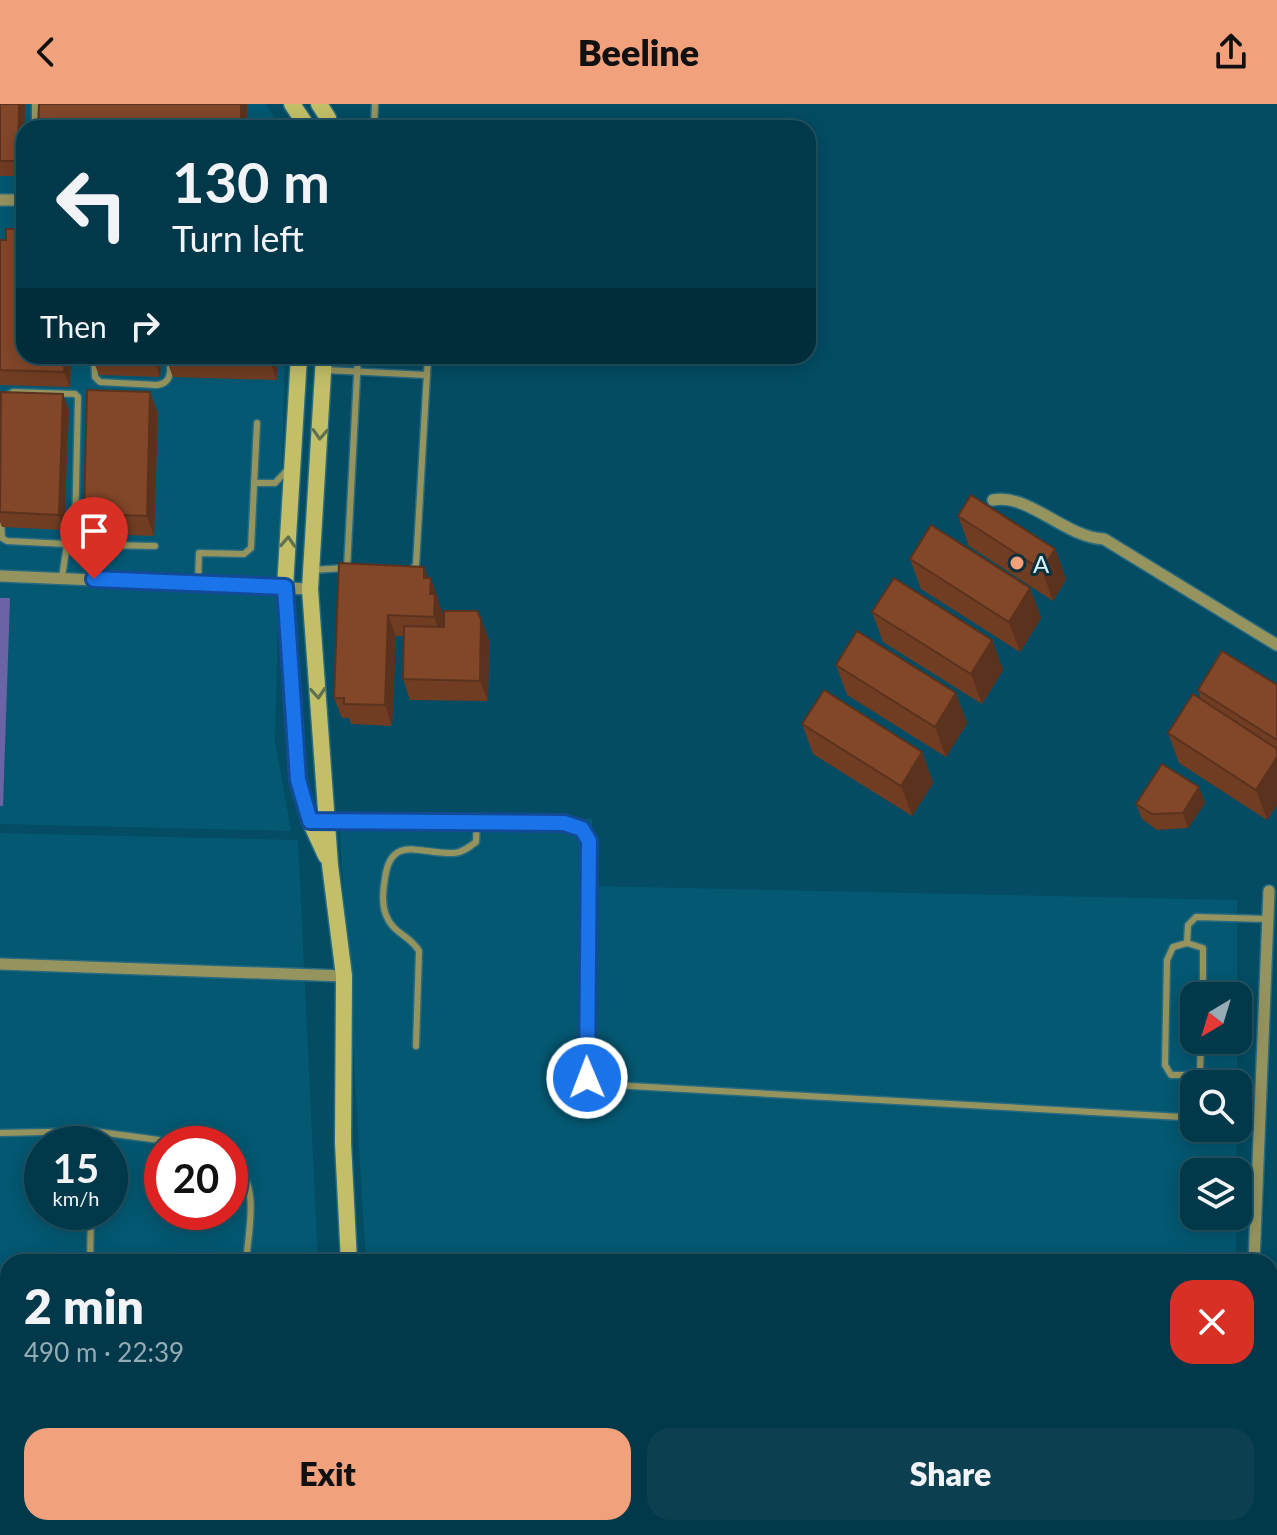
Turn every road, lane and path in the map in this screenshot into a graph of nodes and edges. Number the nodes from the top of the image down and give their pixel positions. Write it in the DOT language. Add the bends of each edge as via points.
graph roads {
  1 [pos="94,364"];
  2 [pos="170,364"];
  3 [pos="298,364"];
  4 [pos="324,364"];
  5 [pos="327,364"];
  6 [pos="358,364"];
  7 [pos="428,364"];
  8 [pos="357,373"];
  9 [pos="427,375"];
  10 [pos="4,401"];
  11 [pos="257,423"];
  12 [pos="292,461"];
  13 [pos="254,483"];
  14 [pos="993,500"];
  15 [pos="1,513"];
  16 [pos="67,544"];
  17 [pos="155,546"];
  18 [pos="347,568"];
  19 [pos="312,570"];
  20 [pos="363,570"];
  21 [pos="409,572"];
  22 [pos="0,576"];
  23 [pos="62,578"];
  24 [pos="94,579"];
  25 [pos="198,584"];
  26 [pos="285,587"];
  27 [pos="310,589"];
  28 [pos="1277,645"];
  29 [pos="319,820"];
  30 [pos="477,822"];
  31 [pos="1269,891"];
  32 [pos="1267,919"];
  33 [pos="1187,943"];
  34 [pos="0,964"];
  35 [pos="344,976"];
  36 [pos="1203,982"];
  37 [pos="416,1046"];
  38 [pos="1201,1054"];
  39 [pos="1180,1117"];
  40 [pos="24,1132"];
  41 [pos="0,1133"];
  42 [pos="248,1184"];
  43 [pos="91,1230"];
  44 [pos="90,1254"];
  45 [pos="247,1254"];
  46 [pos="349,1254"];
  47 [pos="1254,1254"];
  1 -- 2 [label="lane" via="100,382 157,385 169,379"];
  3 -- 12 [label="main road"];
  4 -- 19 [label="main road, one-way"];
  5 -- 8 [label="lane"];
  6 -- 8 [label="lane"];
  7 -- 9 [label="lane"];
  8 -- 9 [label="lane"];
  8 -- 18 [label="lane"];
  9 -- 21 [label="lane" via="416,565"];
  10 -- 16 [label="lane" via="13,392 78,397 75,534"];
  11 -- 13 [label="lane"];
  12 -- 13 [label="lane" via="275,483"];
  26 -- 12 [label="main road, one-way"];
  13 -- 25 [label="lane" via="251,548 244,554 199,553"];
  14 -- 28 [label="street" via="1013,499 1088,538 1104,539"];
  15 -- 16 [label="lane" via="2,538 7,541"];
  16 -- 23 [label="lane"];
  17 -- 24 [label="lane" via="99,545"];
  18 -- 19 [label="lane"];
  18 -- 20 [label="lane"];
  19 -- 27 [label="main road"];
  22 -- 23 [label="street"];
  23 -- 24 [label="street"];
  24 -- 25 [label="street"];
  25 -- 26 [label="street"];
  26 -- 27 [label="street"];
  26 -- 29 [label="main road" via="298,780"];
  27 -- 29 [label="main road, one-way"];
  29 -- 30 [label="lane"];
  29 -- 35 [label="main road"];
  30 -- 37 [label="lane" via="476,842 458,854 411,849 394,853 387,861 385,914 419,951"];
  30 -- 39 [label="lane" via="564,823 582,829 589,841 586,1066 587,1078 595,1084"];
  31 -- 32 [label="street"];
  32 -- 33 [label="lane" via="1196,917 1188,925"];
  32 -- 47 [label="street"];
  33 -- 36 [label="lane" via="1203,948"];
  33 -- 38 [label="lane" via="1173,947 1167,960 1165,1065 1171,1075 1196,1075"];
  34 -- 35 [label="street"];
  35 -- 46 [label="main road"];
  40 -- 41 [label="lane"];
  42 -- 45 [label="lane"];
  43 -- 44 [label="lane"];
}
